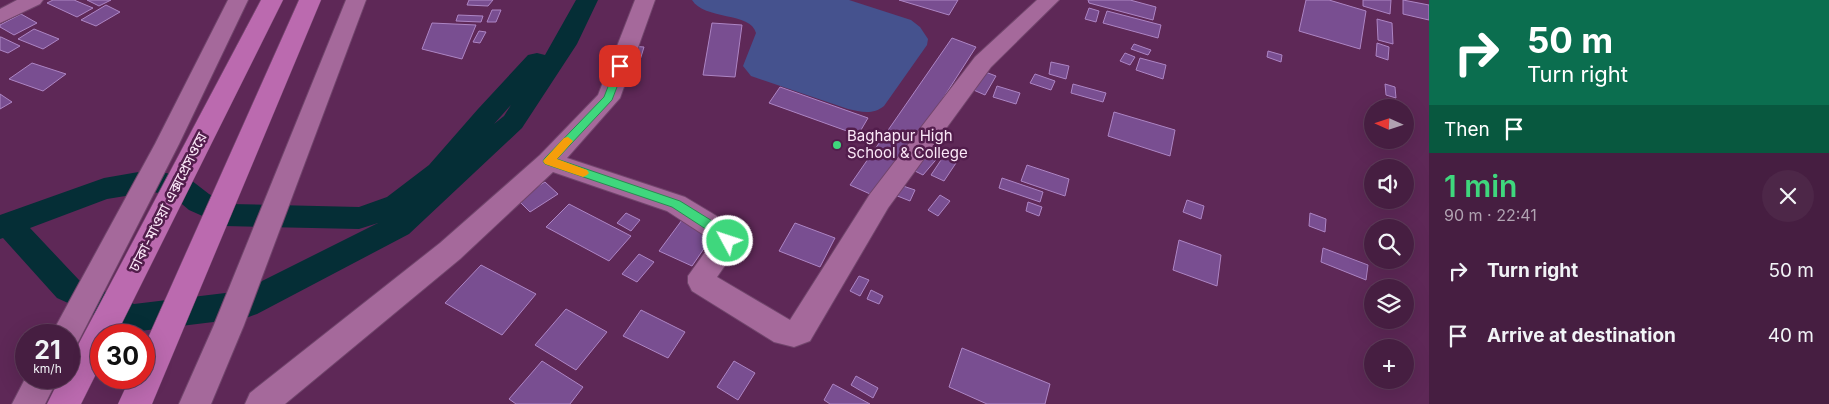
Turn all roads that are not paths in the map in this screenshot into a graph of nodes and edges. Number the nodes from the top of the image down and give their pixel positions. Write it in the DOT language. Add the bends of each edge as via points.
graph roads {
  1 [pos="33,0"];
  2 [pos="238,0"];
  3 [pos="254,0"];
  4 [pos="272,0"];
  5 [pos="310,0"];
  6 [pos="356,0"];
  7 [pos="645,0"];
  8 [pos="1049,0"];
  9 [pos="0,17"];
  10 [pos="238,66"];
  11 [pos="549,161"];
  12 [pos="72,324"];
  13 [pos="80,352"];
  14 [pos="58,389"];
  15 [pos="141,390"];
  16 [pos="28,404"];
  17 [pos="196,404"];
  18 [pos="261,404"];
  1 -- 9 [label="street"];
  2 -- 12 [label="street" via="167,144"];
  3 -- 10 [label="highway" via="243,34"];
  4 -- 10 [label="highway, ঢাকা-মাওয়া এক্সপ্রেসওয়ে"];
  5 -- 15 [label="highway"];
  6 -- 17 [label="street"];
  7 -- 11 [label="street" via="608,98"];
  8 -- 11 [label="street" via="983,62 879,201 799,332 794,334 785,332 702,283 702,276 728,241 726,236 676,204"];
  10 -- 13 [label="highway, ঢাকা-মাওয়া এক্সপ্রেসওয়ে"];
  11 -- 18 [label="street" via="450,251"];
  14 -- 16 [label="street"];
}
